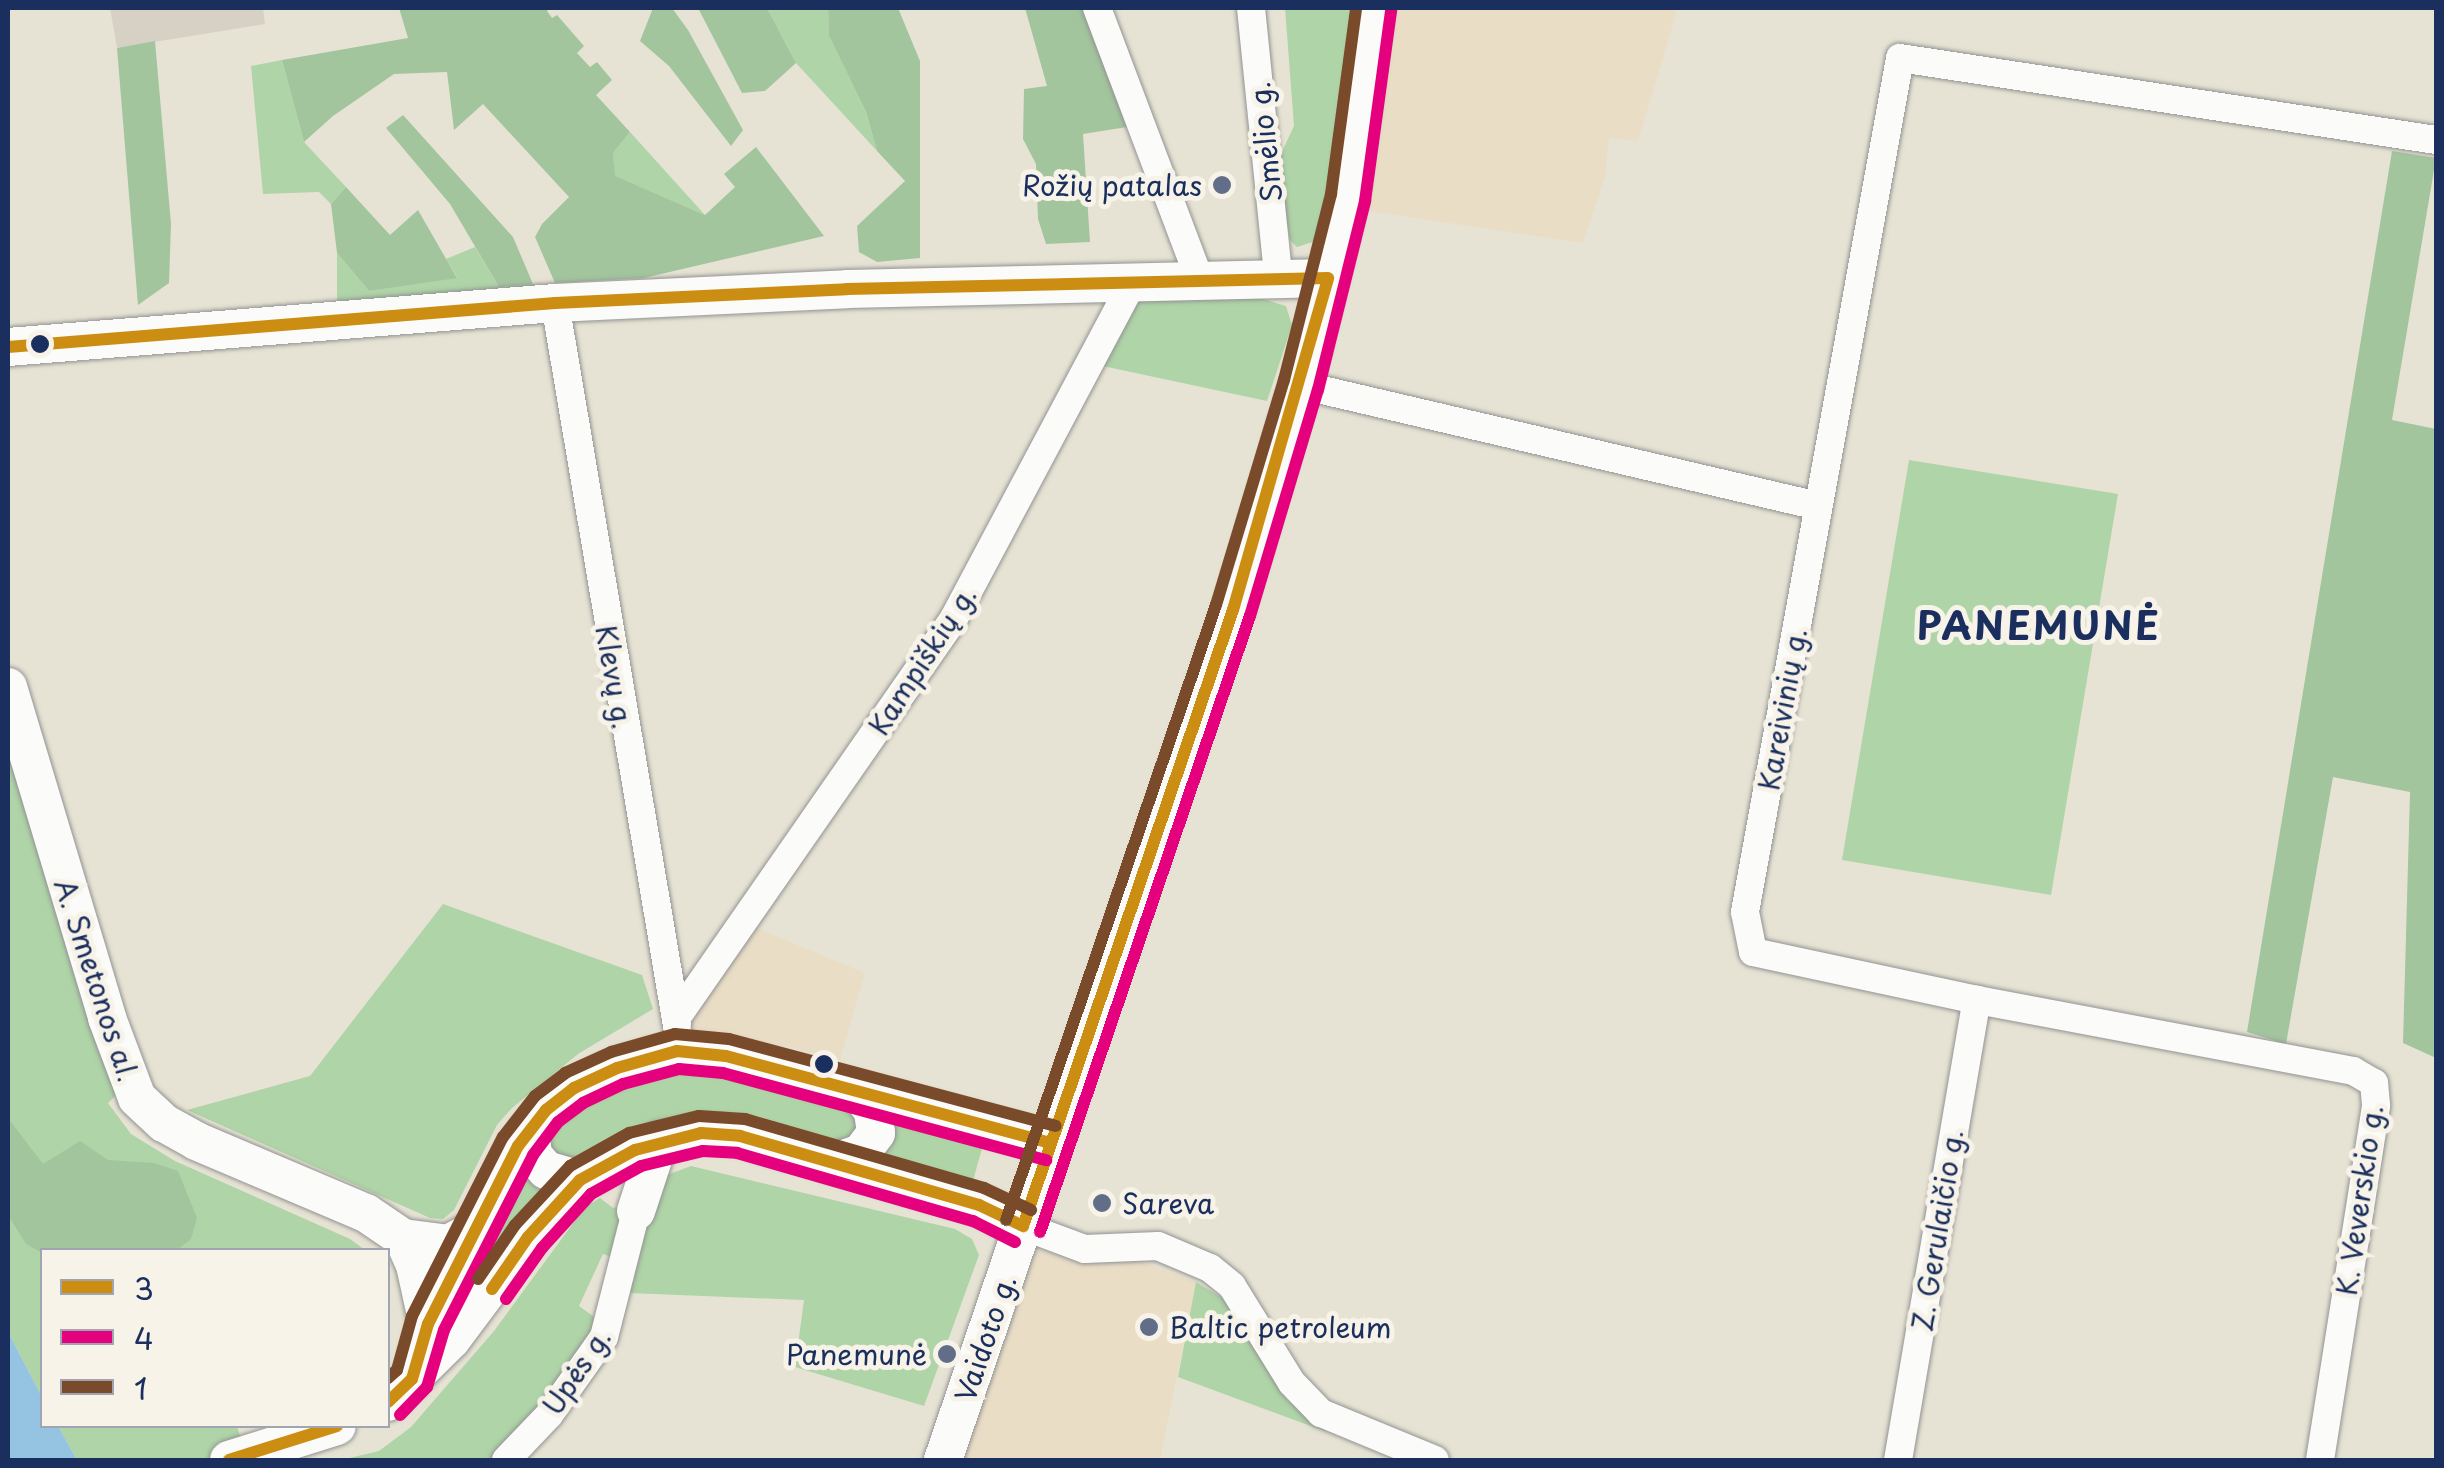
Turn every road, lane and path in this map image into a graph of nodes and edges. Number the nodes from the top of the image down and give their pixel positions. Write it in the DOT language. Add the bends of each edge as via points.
graph roads {
  1 [pos="1097,8"];
  2 [pos="1251,8"];
  3 [pos="1374,8"];
  4 [pos="2436,140"];
  5 [pos="1278,276"];
  6 [pos="1200,278"];
  7 [pos="1328,278"];
  8 [pos="1133,281"];
  9 [pos="555,303"];
  10 [pos="8,347"];
  11 [pos="1301,386"];
  12 [pos="1818,506"];
  13 [pos="8,687"];
  14 [pos="1977,1000"];
  15 [pos="677,1034"];
  16 [pos="2234,1047"];
  17 [pos="858,1093"];
  18 [pos="530,1130"];
  19 [pos="660,1141"];
  20 [pos="1051,1143"];
  21 [pos="832,1163"];
  22 [pos="586,1176"];
  23 [pos="636,1211"];
  24 [pos="1023,1226"];
  25 [pos="472,1231"];
  26 [pos="403,1238"];
  27 [pos="428,1324"];
  28 [pos="400,1391"];
  29 [pos="331,1428"];
  30 [pos="229,1460"];
  31 [pos="506,1460"];
  32 [pos="943,1460"];
  33 [pos="1435,1460"];
  34 [pos="1898,1460"];
  35 [pos="2320,1460"];
  1 -- 6 [label="street"];
  2 -- 5 [label="street, Smėlio g."];
  3 -- 7 [label="main road, Vaidoto g." via="1348,197"];
  4 -- 12 [label="street" via="1900,58"];
  5 -- 6 [label="main road"];
  5 -- 7 [label="main road"];
  6 -- 8 [label="main road"];
  7 -- 11 [label="main road, Vaidoto g."];
  8 -- 9 [label="main road"];
  8 -- 15 [label="street, Kampiškių g." via="952,620"];
  9 -- 10 [label="main road"];
  9 -- 15 [label="street, Klevų g."];
  11 -- 12 [label="street"];
  11 -- 20 [label="main road, Vaidoto g."];
  12 -- 14 [label="street, Kareivinių g." via="1746,912 1753,952"];
  13 -- 26 [label="main road, A. Smetonos al." via="106,1018 137,1098 196,1141 366,1212"];
  14 -- 16 [label="street, Kareivinių g."];
  14 -- 34 [label="street, Z. Gerulaičio g."];
  15 -- 17 [label="main road" via="726,1056"];
  15 -- 18 [label="main road" via="574,1088"];
  16 -- 35 [label="street, K. Veverskio g." via="2354,1071 2374,1084"];
  17 -- 20 [label="main road"];
  17 -- 21 [label="main road" via="873,1111 876,1133 861,1153"];
  18 -- 22 [label="main road" via="533,1155 546,1170"];
  18 -- 25 [label="main road"];
  19 -- 21 [label="main road" via="718,1133"];
  19 -- 22 [label="main road"];
  19 -- 23 [label="main road"];
  20 -- 24 [label="main road, Vaidoto g."];
  21 -- 24 [label="main road" via="979,1205"];
  22 -- 23 [label="main road" via="613,1180"];
  22 -- 28 [label="main road"];
  23 -- 31 [label="street, Upės g." via="604,1337 550,1415"];
  24 -- 32 [label="main road, Vaidoto g."];
  24 -- 33 [label="street" via="1085,1250 1158,1246 1210,1268 1247,1305 1292,1382 1321,1413"];
  25 -- 26 [label="main road, A. Smetonos al." via="448,1244"];
  25 -- 27 [label="main road"];
  26 -- 27 [label="main road"];
  27 -- 28 [label="main road"];
  29 -- 30 [label="main road"];
}
